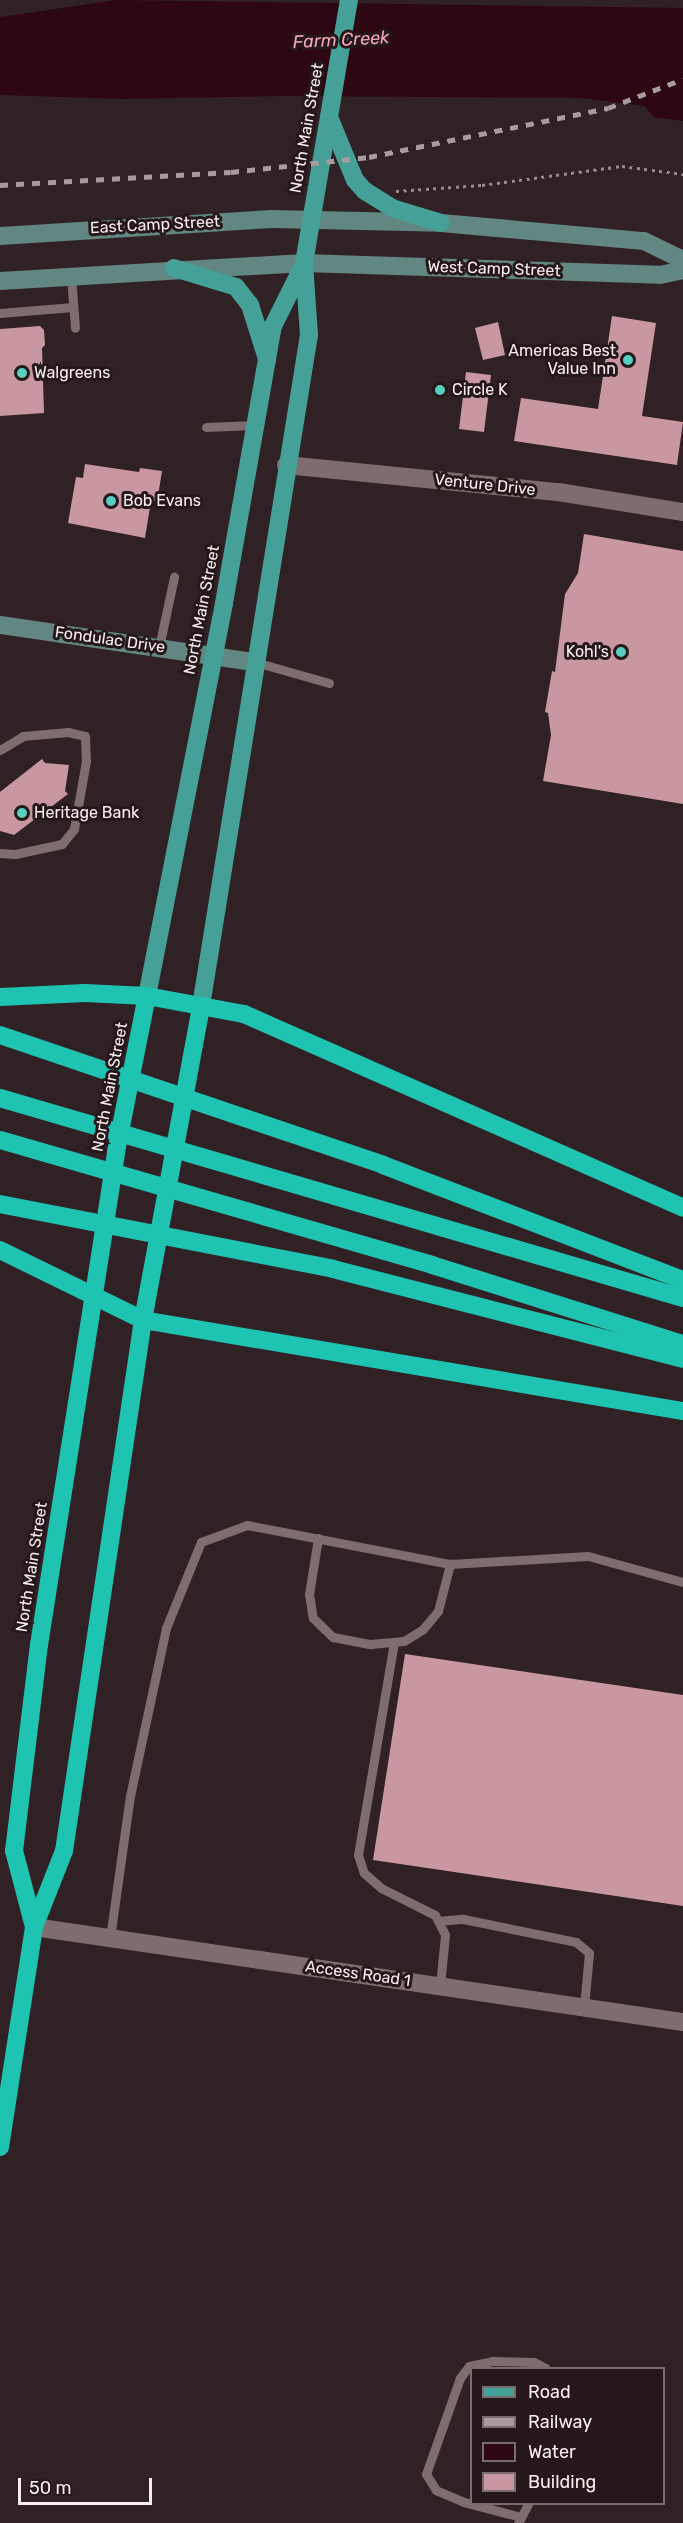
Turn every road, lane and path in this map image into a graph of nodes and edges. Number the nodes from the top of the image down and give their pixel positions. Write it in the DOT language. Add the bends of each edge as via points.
graph roads {
  1 [pos="349,0"];
  2 [pos="329,117"];
  3 [pos="683,174"];
  4 [pos="394,191"];
  5 [pos="311,220"];
  6 [pos="441,223"];
  7 [pos="0,236"];
  8 [pos="683,260"];
  9 [pos="304,263"];
  10 [pos="174,268"];
  11 [pos="683,270"];
  12 [pos="71,276"];
  13 [pos="0,281"];
  14 [pos="73,307"];
  15 [pos="0,313"];
  16 [pos="75,328"];
  17 [pos="267,360"];
  18 [pos="255,425"];
  19 [pos="206,427"];
  20 [pos="286,465"];
  21 [pos="683,512"];
  22 [pos="174,577"];
  23 [pos="0,625"];
  24 [pos="159,647"];
  25 [pos="214,654"];
  26 [pos="255,662"];
  27 [pos="329,683"];
  28 [pos="0,750"];
  29 [pos="0,853"];
  30 [pos="147,996"];
  31 [pos="0,997"];
  32 [pos="201,1006"];
  33 [pos="0,1035"];
  34 [pos="0,1098"];
  35 [pos="0,1140"];
  36 [pos="0,1204"];
  37 [pos="683,1208"];
  38 [pos="0,1250"];
  39 [pos="683,1281"];
  40 [pos="683,1298"];
  41 [pos="94,1299"];
  42 [pos="143,1320"];
  43 [pos="683,1344"];
  44 [pos="683,1359"];
  45 [pos="683,1411"];
  46 [pos="318,1538"];
  47 [pos="450,1564"];
  48 [pos="683,1582"];
  49 [pos="394,1642"];
  50 [pos="438,1921"];
  51 [pos="34,1927"];
  52 [pos="110,1938"];
  53 [pos="440,1986"];
  54 [pos="584,2007"];
  55 [pos="683,2022"];
  56 [pos="1,2128"];
  57 [pos="0,2147"];
  58 [pos="544,2367"];
  59 [pos="470,2504"];
  60 [pos="473,2505"];
  61 [pos="527,2505"];
  62 [pos="519,2520"];
  1 -- 2 [label="main road, North Main Street"];
  2 -- 5 [label="main road, North Main Street"];
  2 -- 6 [label="main road" via="355,180 365,191 392,208"];
  3 -- 4 [label="path" via="622,166 482,185"];
  5 -- 6 [label="main road"];
  5 -- 7 [label="main road, East Camp Street" via="271,219"];
  5 -- 9 [label="main road, North Main Street"];
  6 -- 8 [label="main road" via="644,241"];
  9 -- 10 [label="main road"];
  9 -- 11 [label="main road, West Camp Street" via="660,275"];
  9 -- 17 [label="main road, North Main Street" via="273,326"];
  9 -- 20 [label="main road, North Main Street" via="309,334"];
  10 -- 12 [label="main road"];
  10 -- 17 [label="main road" via="236,287 250,305"];
  12 -- 13 [label="main road"];
  12 -- 14 [label="lane"];
  14 -- 15 [label="lane"];
  14 -- 16 [label="lane"];
  17 -- 18 [label="main road, North Main Street"];
  18 -- 19 [label="lane"];
  18 -- 25 [label="main road, North Main Street"];
  20 -- 21 [label="street, Venture Drive" via="558,492"];
  20 -- 26 [label="main road, North Main Street"];
  22 -- 24 [label="lane"];
  23 -- 24 [label="main road, Fondulac Drive"];
  24 -- 25 [label="main road, Fondulac Drive"];
  25 -- 26 [label="main road, Fondulac Drive"];
  25 -- 30 [label="main road, North Main Street"];
  26 -- 27 [label="lane"];
  26 -- 32 [label="main road, North Main Street"];
  28 -- 29 [label="lane" via="23,736 68,732 86,736 86,761 74,829 62,844 15,854"];
  30 -- 31 [label="highway" via="85,993"];
  30 -- 32 [label="highway"];
  30 -- 41 [label="highway, North Main Street" via="116,1152"];
  32 -- 37 [label="highway" via="244,1014 307,1039"];
  32 -- 42 [label="highway, North Main Street"];
  33 -- 39 [label="highway" via="464,1194"];
  34 -- 40 [label="highway"];
  35 -- 43 [label="highway" via="432,1265"];
  36 -- 44 [label="highway" via="410,1286"];
  38 -- 41 [label="highway"];
  41 -- 42 [label="highway"];
  41 -- 51 [label="highway, North Main Street" via="42,1625 14,1851"];
  42 -- 45 [label="highway"];
  42 -- 51 [label="highway, North Main Street" via="64,1851"];
  46 -- 47 [label="lane"];
  46 -- 49 [label="lane" via="309,1594 313,1618 333,1637 370,1644"];
  46 -- 52 [label="lane" via="247,1525 201,1542 166,1628 129,1796"];
  47 -- 48 [label="lane" via="588,1556"];
  47 -- 49 [label="lane" via="438,1611 423,1629 404,1641"];
  49 -- 50 [label="lane" via="358,1855 364,1873 381,1888 435,1915"];
  50 -- 53 [label="lane" via="445,1935"];
  50 -- 54 [label="lane" via="463,1919 576,1941 589,1953"];
  51 -- 52 [label="street, Access Road 1"];
  51 -- 56 [label="highway, North Main Street"];
  52 -- 53 [label="street, Access Road 1"];
  53 -- 54 [label="street, Access Road 1"];
  54 -- 55 [label="street, Access Road 1"];
  56 -- 57 [label="highway, North Main Street"];
  58 -- 59 [label="lane" via="534,2362 469,2366 460,2378 426,2474 436,2490"];
  60 -- 62 [label="lane"];
  61 -- 62 [label="lane"];
}
